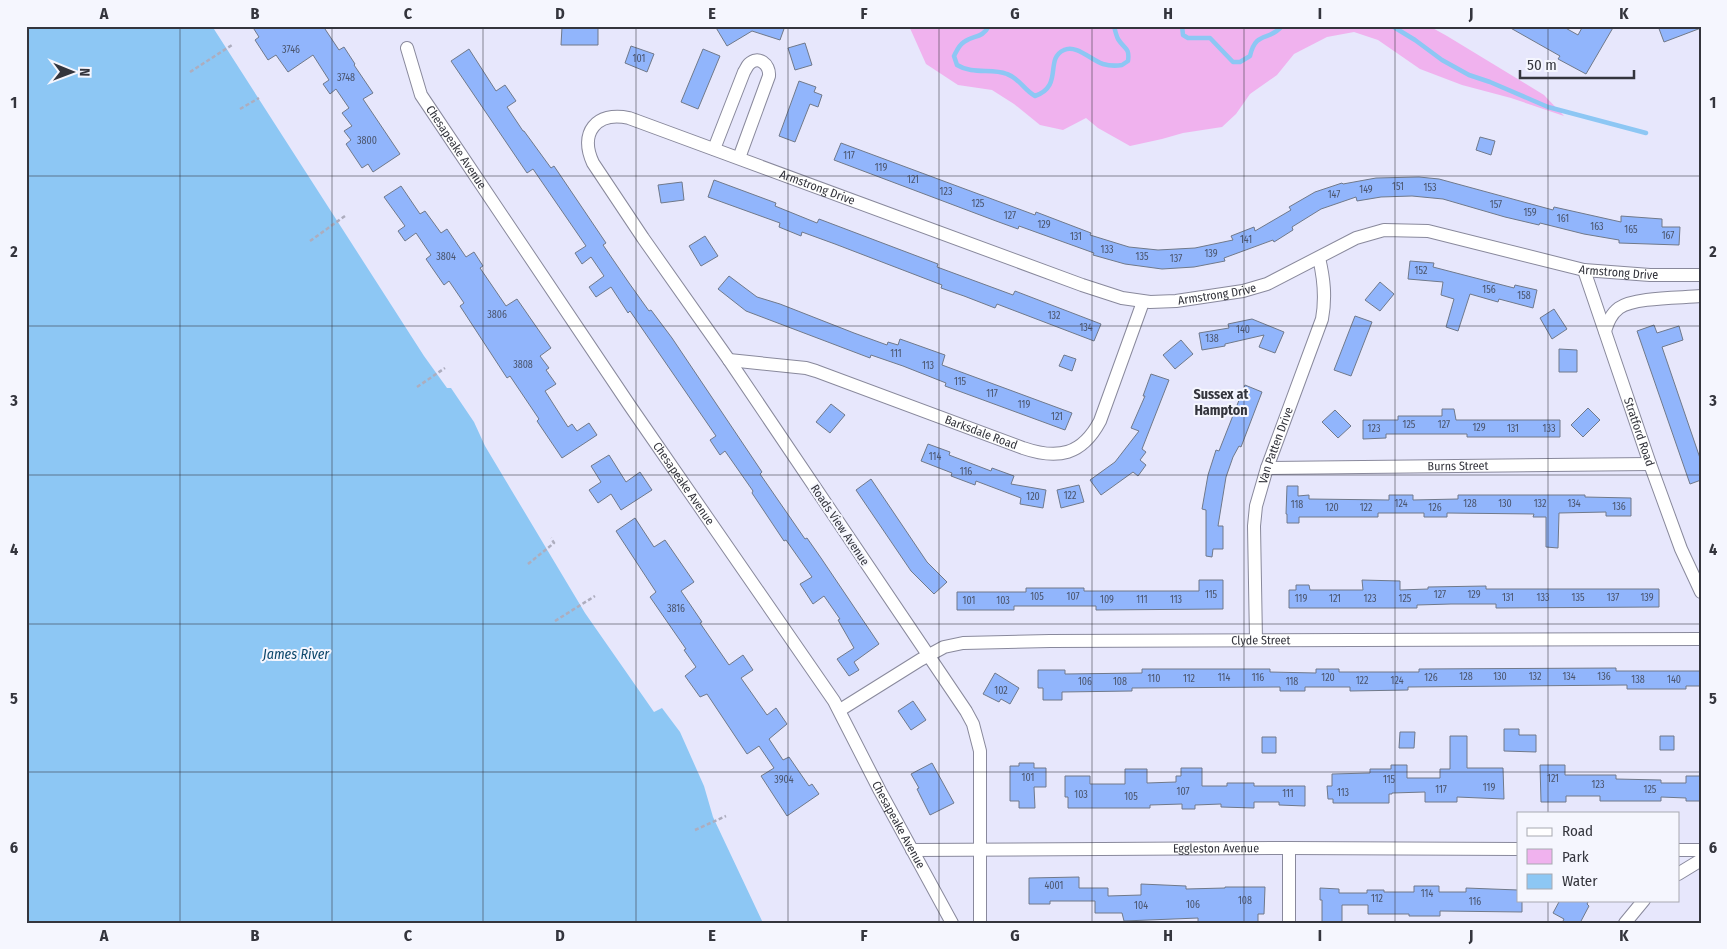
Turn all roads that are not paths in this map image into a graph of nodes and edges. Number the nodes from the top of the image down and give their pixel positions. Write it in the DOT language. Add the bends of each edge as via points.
graph roads {
  1 [pos="407,48"];
  2 [pos="714,149"];
  3 [pos="740,158"];
  4 [pos="594,163"];
  5 [pos="1319,258"];
  6 [pos="1584,270"];
  7 [pos="1701,274"];
  8 [pos="1701,296"];
  9 [pos="1143,302"];
  10 [pos="1605,332"];
  11 [pos="729,360"];
  12 [pos="1650,464"];
  13 [pos="1267,468"];
  14 [pos="1700,589"];
  15 [pos="1701,638"];
  16 [pos="1256,640"];
  17 [pos="927,655"];
  18 [pos="840,710"];
  19 [pos="1288,848"];
  20 [pos="980,849"];
  21 [pos="1517,849"];
  22 [pos="912,850"];
  23 [pos="1680,850"];
  24 [pos="1701,850"];
  25 [pos="1701,860"];
  26 [pos="1680,873"];
  27 [pos="1642,902"];
  28 [pos="952,923"];
  29 [pos="980,923"];
  30 [pos="1289,923"];
  31 [pos="1625,923"];
  1 -- 18 [label="street, Chesapeake Avenue" via="421,95"];
  2 -- 3 [label="street, Armstrong Drive"];
  2 -- 3 [label="street" via="744,72 753,62 764,62 768,65 769,76"];
  2 -- 4 [label="street, Armstrong Drive" via="629,118 611,116 600,120 589,132 588,149"];
  3 -- 9 [label="street, Armstrong Drive" via="1082,285"];
  4 -- 11 [label="street, Roads View Avenue" via="642,238"];
  5 -- 6 [label="street, Armstrong Drive" via="1356,238 1384,230 1428,231"];
  5 -- 9 [label="street, Armstrong Drive" via="1267,284 1243,291 1176,301"];
  5 -- 13 [label="street, Van Patten Drive" via="1325,293 1322,319"];
  6 -- 7 [label="street, Armstrong Drive" via="1650,275"];
  6 -- 10 [label="street, Stratford Road"];
  8 -- 10 [label="street, Armstrong Drive" via="1628,303 1615,311"];
  9 -- 11 [label="street, Barksdale Road" via="1094,432 1075,450 1060,454 1028,450 806,368"];
  10 -- 12 [label="street, Stratford Road"];
  11 -- 17 [label="street, Roads View Avenue"];
  12 -- 13 [label="street, Burns Street"];
  12 -- 14 [label="street, Stratford Road" via="1681,550"];
  13 -- 16 [label="street, Van Patten Drive" via="1254,526"];
  15 -- 16 [label="street, Clyde Street"];
  16 -- 17 [label="street, Clyde Street" via="963,644 944,647"];
  17 -- 18 [label="street, Clyde Street"];
  17 -- 20 [label="street, Roads View Avenue" via="966,711 977,737 980,751"];
  18 -- 22 [label="street, Chesapeake Avenue"];
  19 -- 20 [label="street, Eggleston Avenue"];
  19 -- 21 [label="street, Eggleston Avenue"];
  19 -- 30 [label="street"];
  20 -- 22 [label="street, Eggleston Avenue"];
  20 -- 29 [label="street, Roads View Avenue"];
  22 -- 28 [label="street, Chesapeake Avenue"];
  23 -- 24 [label="street"];
  25 -- 26 [label="street"];
  27 -- 31 [label="street"];
}
